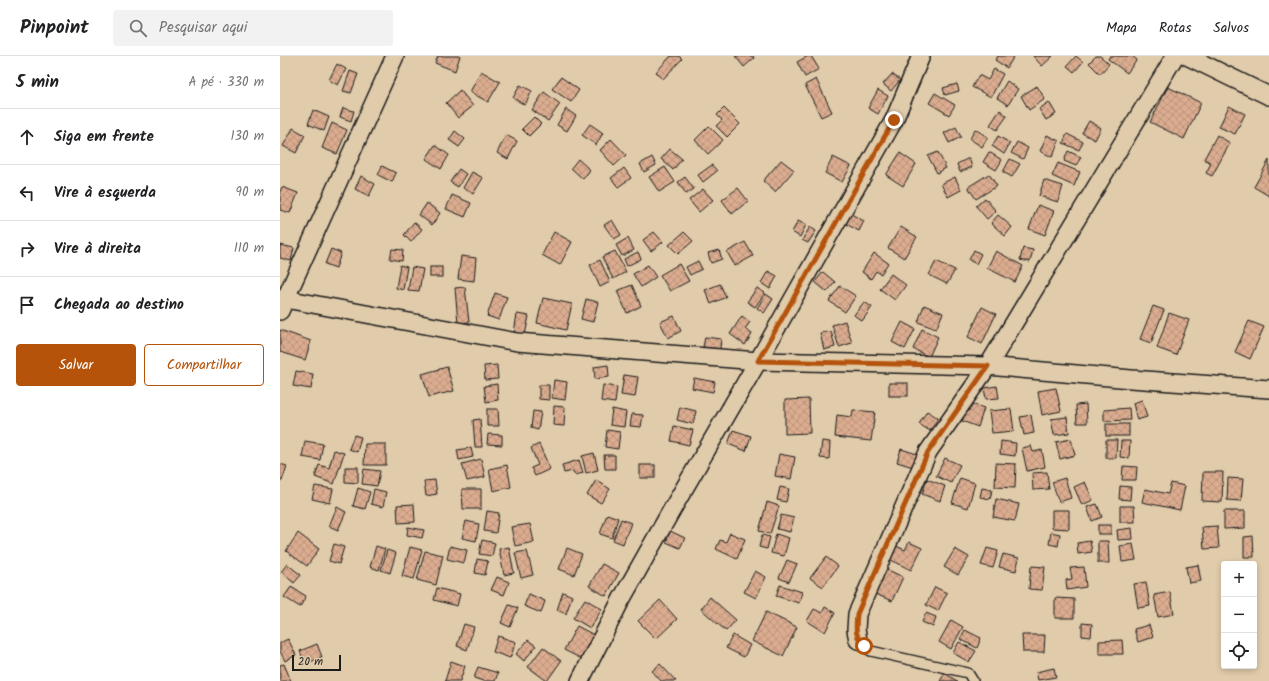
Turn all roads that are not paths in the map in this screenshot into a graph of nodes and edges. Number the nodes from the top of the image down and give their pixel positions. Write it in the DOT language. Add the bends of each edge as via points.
graph roads {
  1 [pos="396,56"];
  2 [pos="921,56"];
  3 [pos="1175,56"];
  4 [pos="1187,56"];
  5 [pos="1269,96"];
  6 [pos="282,303"];
  7 [pos="758,361"];
  8 [pos="988,366"];
  9 [pos="1269,389"];
  10 [pos="858,640"];
  11 [pos="580,681"];
  12 [pos="973,681"];
  1 -- 6 [label="street"];
  2 -- 7 [label="street" via="894,120"];
  3 -- 8 [label="street"];
  4 -- 5 [label="street"];
  6 -- 7 [label="street" via="517,342"];
  7 -- 8 [label="street"];
  7 -- 11 [label="street" via="629,587"];
  8 -- 9 [label="street"];
  8 -- 10 [label="street" via="928,452 857,614"];
  10 -- 12 [label="lane" via="871,651 968,673"];
}
